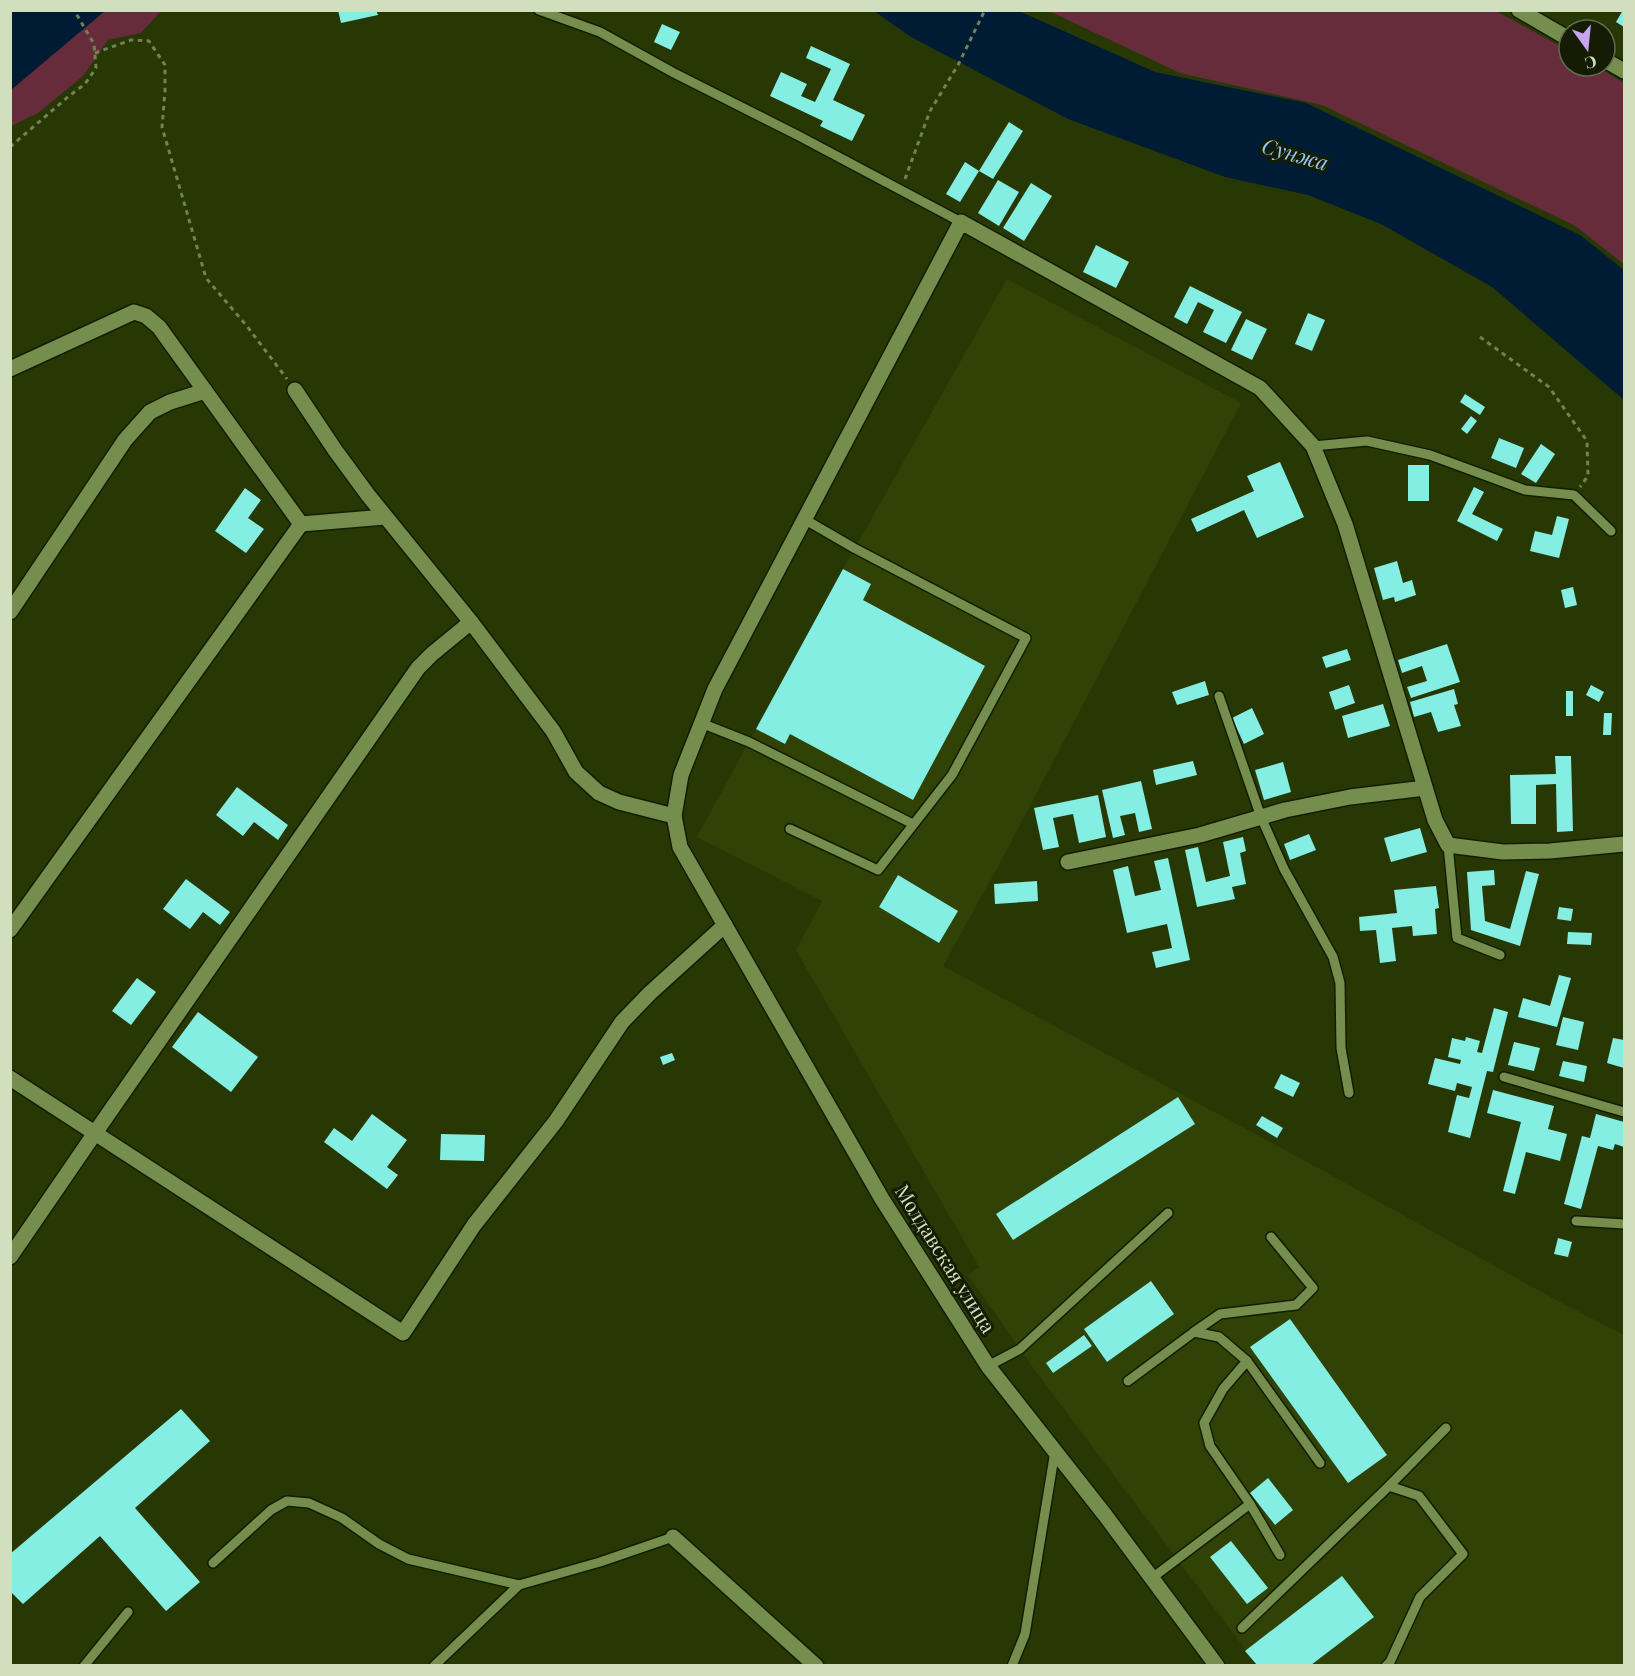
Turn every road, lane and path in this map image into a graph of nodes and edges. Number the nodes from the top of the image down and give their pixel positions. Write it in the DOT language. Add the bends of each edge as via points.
graph roads {
  1 [pos="74,10"];
  2 [pos="539,10"];
  3 [pos="985,10"];
  4 [pos="1519,10"];
  5 [pos="1557,32"];
  6 [pos="95,53"];
  7 [pos="10,147"];
  8 [pos="902,189"];
  9 [pos="961,222"];
  10 [pos="1480,337"];
  11 [pos="10,369"];
  12 [pos="295,390"];
  13 [pos="205,391"];
  14 [pos="1313,446"];
  15 [pos="1574,495"];
  16 [pos="385,517"];
  17 [pos="804,519"];
  18 [pos="301,524"];
  19 [pos="1611,531"];
  20 [pos="10,612"];
  21 [pos="471,622"];
  22 [pos="1219,696"];
  23 [pos="701,723"];
  24 [pos="1425,788"];
  25 [pos="674,816"];
  26 [pos="1262,817"];
  27 [pos="913,824"];
  28 [pos="790,829"];
  29 [pos="1624,844"];
  30 [pos="1448,845"];
  31 [pos="1068,862"];
  32 [pos="725,926"];
  33 [pos="10,930"];
  34 [pos="1500,955"];
  35 [pos="1504,1077"];
  36 [pos="10,1078"];
  37 [pos="1349,1093"];
  38 [pos="1624,1112"];
  39 [pos="95,1133"];
  40 [pos="1168,1213"];
  41 [pos="1576,1221"];
  42 [pos="1624,1224"];
  43 [pos="1271,1237"];
  44 [pos="10,1257"];
  45 [pos="1194,1332"];
  46 [pos="1247,1361"];
  47 [pos="988,1366"];
  48 [pos="1128,1381"];
  49 [pos="1446,1428"];
  50 [pos="1055,1451"];
  51 [pos="1320,1463"];
  52 [pos="1389,1486"];
  53 [pos="1250,1504"];
  54 [pos="673,1538"];
  55 [pos="1280,1555"];
  56 [pos="213,1563"];
  57 [pos="1152,1578"];
  58 [pos="519,1585"];
  59 [pos="128,1612"];
  60 [pos="1242,1628"];
  61 [pos="84,1665"];
  62 [pos="434,1665"];
  63 [pos="816,1665"];
  64 [pos="1012,1665"];
  65 [pos="1217,1665"];
  66 [pos="1386,1665"];
  1 -- 6 [label="path" via="94,44"];
  2 -- 8 [label="lane" via="600,32"];
  3 -- 8 [label="path" via="930,111"];
  4 -- 5 [label="street"];
  6 -- 7 [label="path" via="96,68 85,84"];
  6 -- 12 [label="path" via="131,40 149,41 165,65 162,127 207,278"];
  8 -- 9 [label="lane"];
  9 -- 14 [label="street" via="1260,388"];
  9 -- 17 [label="street"];
  10 -- 15 [label="path" via="1549,387 1587,441 1588,476"];
  11 -- 13 [label="street" via="134,312 159,327"];
  12 -- 16 [label="street"];
  13 -- 18 [label="street"];
  13 -- 20 [label="street" via="150,412 125,440"];
  14 -- 15 [label="lane" via="1366,441 1430,455 1525,490"];
  14 -- 24 [label="street" via="1345,524"];
  15 -- 19 [label="lane"];
  16 -- 18 [label="street"];
  16 -- 21 [label="street"];
  17 -- 23 [label="street"];
  17 -- 27 [label="lane" via="1026,639 952,775"];
  18 -- 33 [label="street"];
  21 -- 25 [label="street" via="554,731 576,772 598,793"];
  21 -- 39 [label="street" via="418,668"];
  22 -- 26 [label="lane"];
  23 -- 25 [label="street" via="681,775"];
  23 -- 27 [label="lane" via="749,742"];
  24 -- 26 [label="street" via="1350,797"];
  24 -- 30 [label="street"];
  25 -- 32 [label="street, Молдавская улица" via="680,847"];
  26 -- 31 [label="street" via="1200,835"];
  26 -- 37 [label="lane" via="1284,869 1333,957 1340,984 1341,1048"];
  27 -- 28 [label="lane" via="878,870"];
  29 -- 30 [label="street" via="1503,852"];
  30 -- 34 [label="lane" via="1457,938"];
  32 -- 39 [label="street" via="622,1022 556,1121 474,1225 403,1333"];
  32 -- 47 [label="street, Молдавская улица" via="882,1199"];
  35 -- 38 [label="lane"];
  36 -- 39 [label="street"];
  39 -- 44 [label="street"];
  40 -- 47 [label="lane" via="1020,1349"];
  41 -- 42 [label="lane"];
  43 -- 45 [label="lane" via="1313,1288 1296,1305 1220,1314"];
  45 -- 46 [label="lane" via="1220,1337"];
  45 -- 48 [label="lane"];
  46 -- 51 [label="lane"];
  46 -- 53 [label="lane" via="1223,1389 1204,1422 1210,1446"];
  47 -- 50 [label="street, Молдавская улица"];
  49 -- 52 [label="lane"];
  50 -- 57 [label="street, Молдавская улица"];
  50 -- 64 [label="lane" via="1025,1634"];
  52 -- 60 [label="lane"];
  52 -- 66 [label="lane" via="1419,1496 1463,1554 1420,1597"];
  53 -- 55 [label="lane"];
  53 -- 57 [label="lane"];
  54 -- 58 [label="lane"];
  54 -- 63 [label="street"];
  56 -- 58 [label="lane" via="271,1510 287,1501 309,1503 342,1518 408,1559"];
  57 -- 65 [label="street, Молдавская улица"];
  58 -- 62 [label="lane"];
  59 -- 61 [label="lane"];
}
